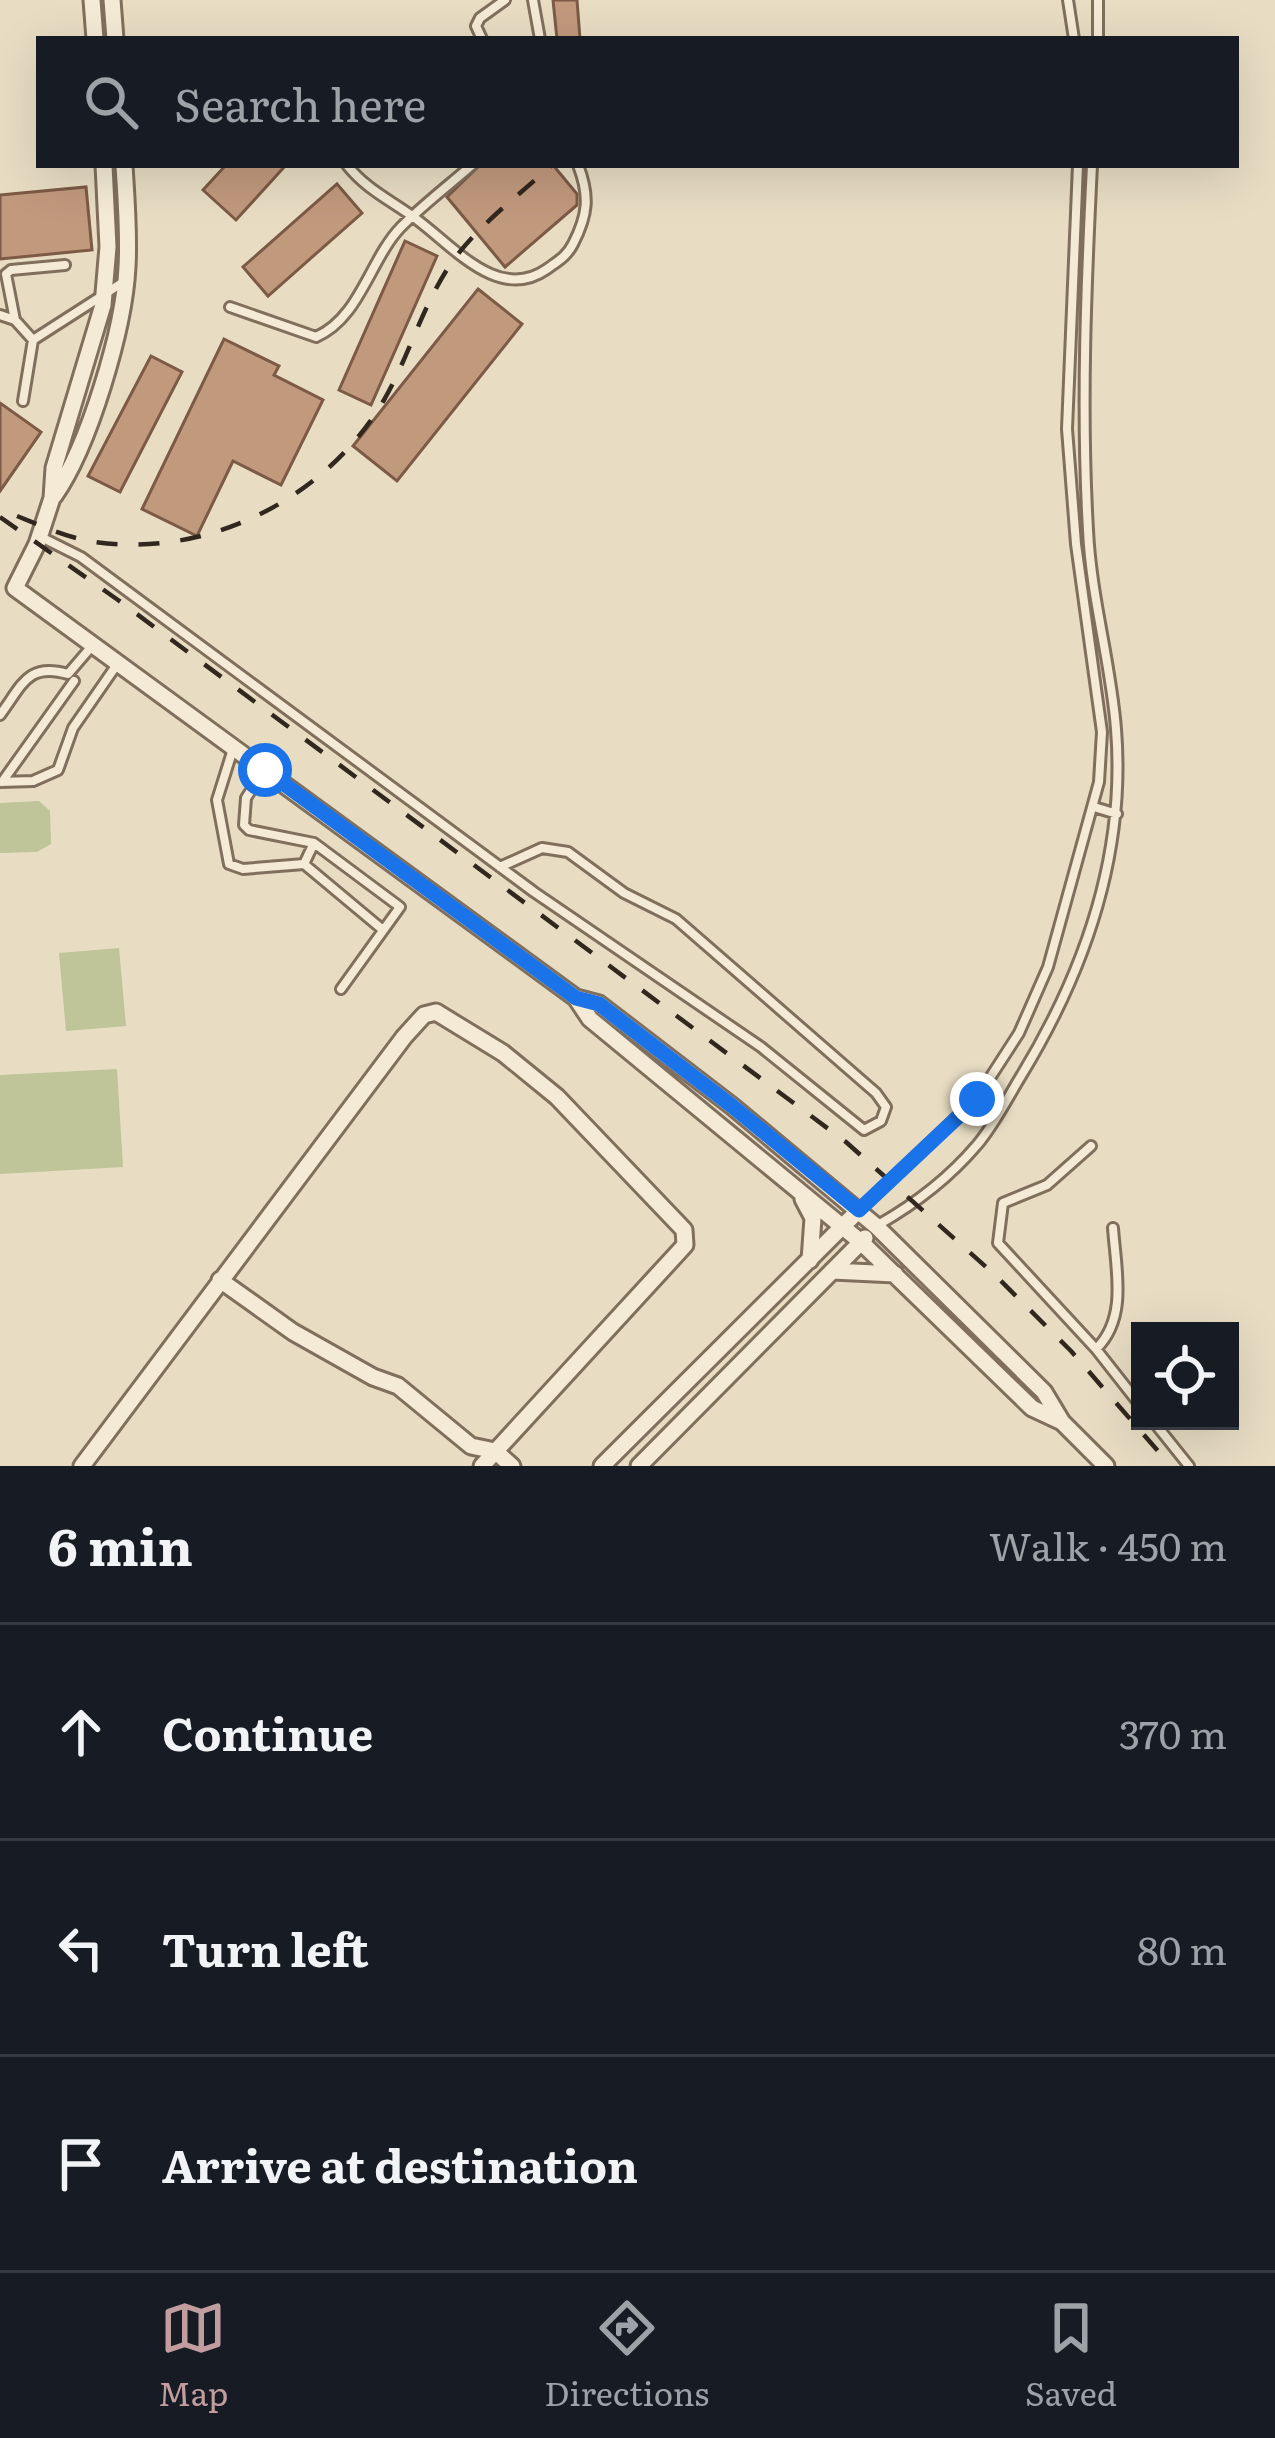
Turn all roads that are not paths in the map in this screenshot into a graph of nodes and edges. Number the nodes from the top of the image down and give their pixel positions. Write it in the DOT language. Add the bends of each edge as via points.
graph roads {
  1 [pos="92,0"];
  2 [pos="112,0"];
  3 [pos="505,0"];
  4 [pos="533,0"];
  5 [pos="1068,0"];
  6 [pos="1098,0"];
  7 [pos="95,36"];
  8 [pos="115,36"];
  9 [pos="481,36"];
  10 [pos="539,36"];
  11 [pos="1074,36"];
  12 [pos="1097,36"];
  13 [pos="104,168"];
  14 [pos="124,168"];
  15 [pos="349,168"];
  16 [pos="469,168"];
  17 [pos="579,168"];
  18 [pos="1078,168"];
  19 [pos="1092,168"];
  20 [pos="413,217"];
  21 [pos="65,265"];
  22 [pos="126,281"];
  23 [pos="104,292"];
  24 [pos="1071,300"];
  25 [pos="1086,300"];
  26 [pos="230,307"];
  27 [pos="0,315"];
  28 [pos="15,320"];
  29 [pos="33,340"];
  30 [pos="23,401"];
  31 [pos="52,498"];
  32 [pos="39,536"];
  33 [pos="0,578"];
  34 [pos="15,588"];
  35 [pos="93,645"];
  36 [pos="118,663"];
  37 [pos="71,678"];
  38 [pos="94,697"];
  39 [pos="0,715"];
  40 [pos="234,748"];
  41 [pos="265,770"];
  42 [pos="1,782"];
  43 [pos="1094,807"];
  44 [pos="1117,814"];
  45 [pos="314,843"];
  46 [pos="304,864"];
  47 [pos="500,867"];
  48 [pos="383,930"];
  49 [pos="341,989"];
  50 [pos="576,998"];
  51 [pos="1091,1146"];
  52 [pos="791,1183"];
  53 [pos="859,1210"];
  54 [pos="877,1226"];
  55 [pos="843,1227"];
  56 [pos="1114,1228"];
  57 [pos="861,1242"];
  58 [pos="810,1260"];
  59 [pos="832,1271"];
  60 [pos="895,1274"];
  61 [pos="220,1280"];
  62 [pos="1096,1349"];
  63 [pos="1131,1394"];
  64 [pos="1062,1422"];
  65 [pos="641,1429"];
  66 [pos="1160,1430"];
  67 [pos="471,1446"];
  68 [pos="658,1448"];
  69 [pos="495,1451"];
  70 [pos="82,1466"];
  71 [pos="479,1466"];
  72 [pos="512,1466"];
  73 [pos="602,1466"];
  74 [pos="639,1466"];
  75 [pos="1106,1466"];
  76 [pos="1189,1466"];
  1 -- 7 [label="street"];
  2 -- 8 [label="street"];
  3 -- 9 [label="lane" via="480,18"];
  4 -- 10 [label="lane"];
  5 -- 11 [label="lane"];
  6 -- 12 [label="lane"];
  13 -- 23 [label="street"];
  14 -- 22 [label="street"];
  15 -- 20 [label="lane"];
  16 -- 20 [label="lane"];
  17 -- 20 [label="lane" via="588,215 568,255 532,280 483,273"];
  18 -- 24 [label="lane"];
  19 -- 25 [label="lane"];
  20 -- 26 [label="lane" via="328,332 316,337"];
  21 -- 28 [label="lane" via="6,274"];
  22 -- 23 [label="lane"];
  22 -- 31 [label="street" via="86,429"];
  23 -- 29 [label="lane"];
  23 -- 31 [label="street"];
  24 -- 25 [label="lane"];
  24 -- 43 [label="lane" via="1067,429 1102,732"];
  25 -- 44 [label="lane" via="1088,544 1116,729"];
  27 -- 28 [label="lane"];
  28 -- 29 [label="lane"];
  29 -- 30 [label="lane"];
  31 -- 32 [label="street"];
  32 -- 34 [label="street"];
  32 -- 47 [label="lane" via="81,557"];
  33 -- 34 [label="street"];
  34 -- 35 [label="street"];
  35 -- 36 [label="street"];
  35 -- 37 [label="lane"];
  36 -- 38 [label="lane"];
  36 -- 40 [label="street"];
  37 -- 38 [label="lane"];
  37 -- 39 [label="lane" via="45,669 31,674"];
  37 -- 42 [label="lane"];
  38 -- 42 [label="lane" via="58,770"];
  40 -- 41 [label="street"];
  40 -- 46 [label="lane" via="217,800 229,864"];
  41 -- 45 [label="lane" via="246,798 244,825"];
  41 -- 50 [label="street"];
  43 -- 44 [label="lane"];
  43 -- 53 [label="lane" via="1048,967 1018,1033 977,1099"];
  44 -- 54 [label="lane" via="1096,916 1044,1038 979,1144"];
  45 -- 46 [label="lane"];
  45 -- 48 [label="lane" via="400,907"];
  46 -- 48 [label="lane"];
  47 -- 47 [label="lane" via="711,1011 864,1130 881,1121 886,1107 876,1093 676,919 568,852 542,848"];
  48 -- 49 [label="lane"];
  50 -- 52 [label="street" via="590,1019"];
  50 -- 53 [label="street" via="599,1004"];
  51 -- 62 [label="lane" via="1048,1184 1004,1203 998,1243"];
  52 -- 55 [label="street"];
  52 -- 58 [label="street" via="813,1218"];
  53 -- 54 [label="street"];
  53 -- 55 [label="street"];
  54 -- 57 [label="street"];
  54 -- 64 [label="street" via="1044,1392"];
  55 -- 57 [label="street"];
  55 -- 58 [label="street"];
  56 -- 62 [label="lane" via="1118,1312"];
  57 -- 59 [label="street"];
  57 -- 60 [label="street"];
  58 -- 65 [label="street"];
  59 -- 60 [label="street"];
  59 -- 68 [label="street"];
  60 -- 64 [label="street" via="1032,1408"];
  61 -- 67 [label="street" via="293,1332 398,1386"];
  61 -- 69 [label="street" via="416,1022 436,1012 449,1018 557,1097 686,1238"];
  61 -- 70 [label="street"];
  62 -- 63 [label="lane"];
  64 -- 75 [label="street"];
  65 -- 68 [label="street"];
  65 -- 73 [label="street"];
  66 -- 76 [label="lane"];
  67 -- 69 [label="street"];
  67 -- 71 [label="street"];
  68 -- 74 [label="street"];
  69 -- 71 [label="street"];
  69 -- 72 [label="street"];
}
